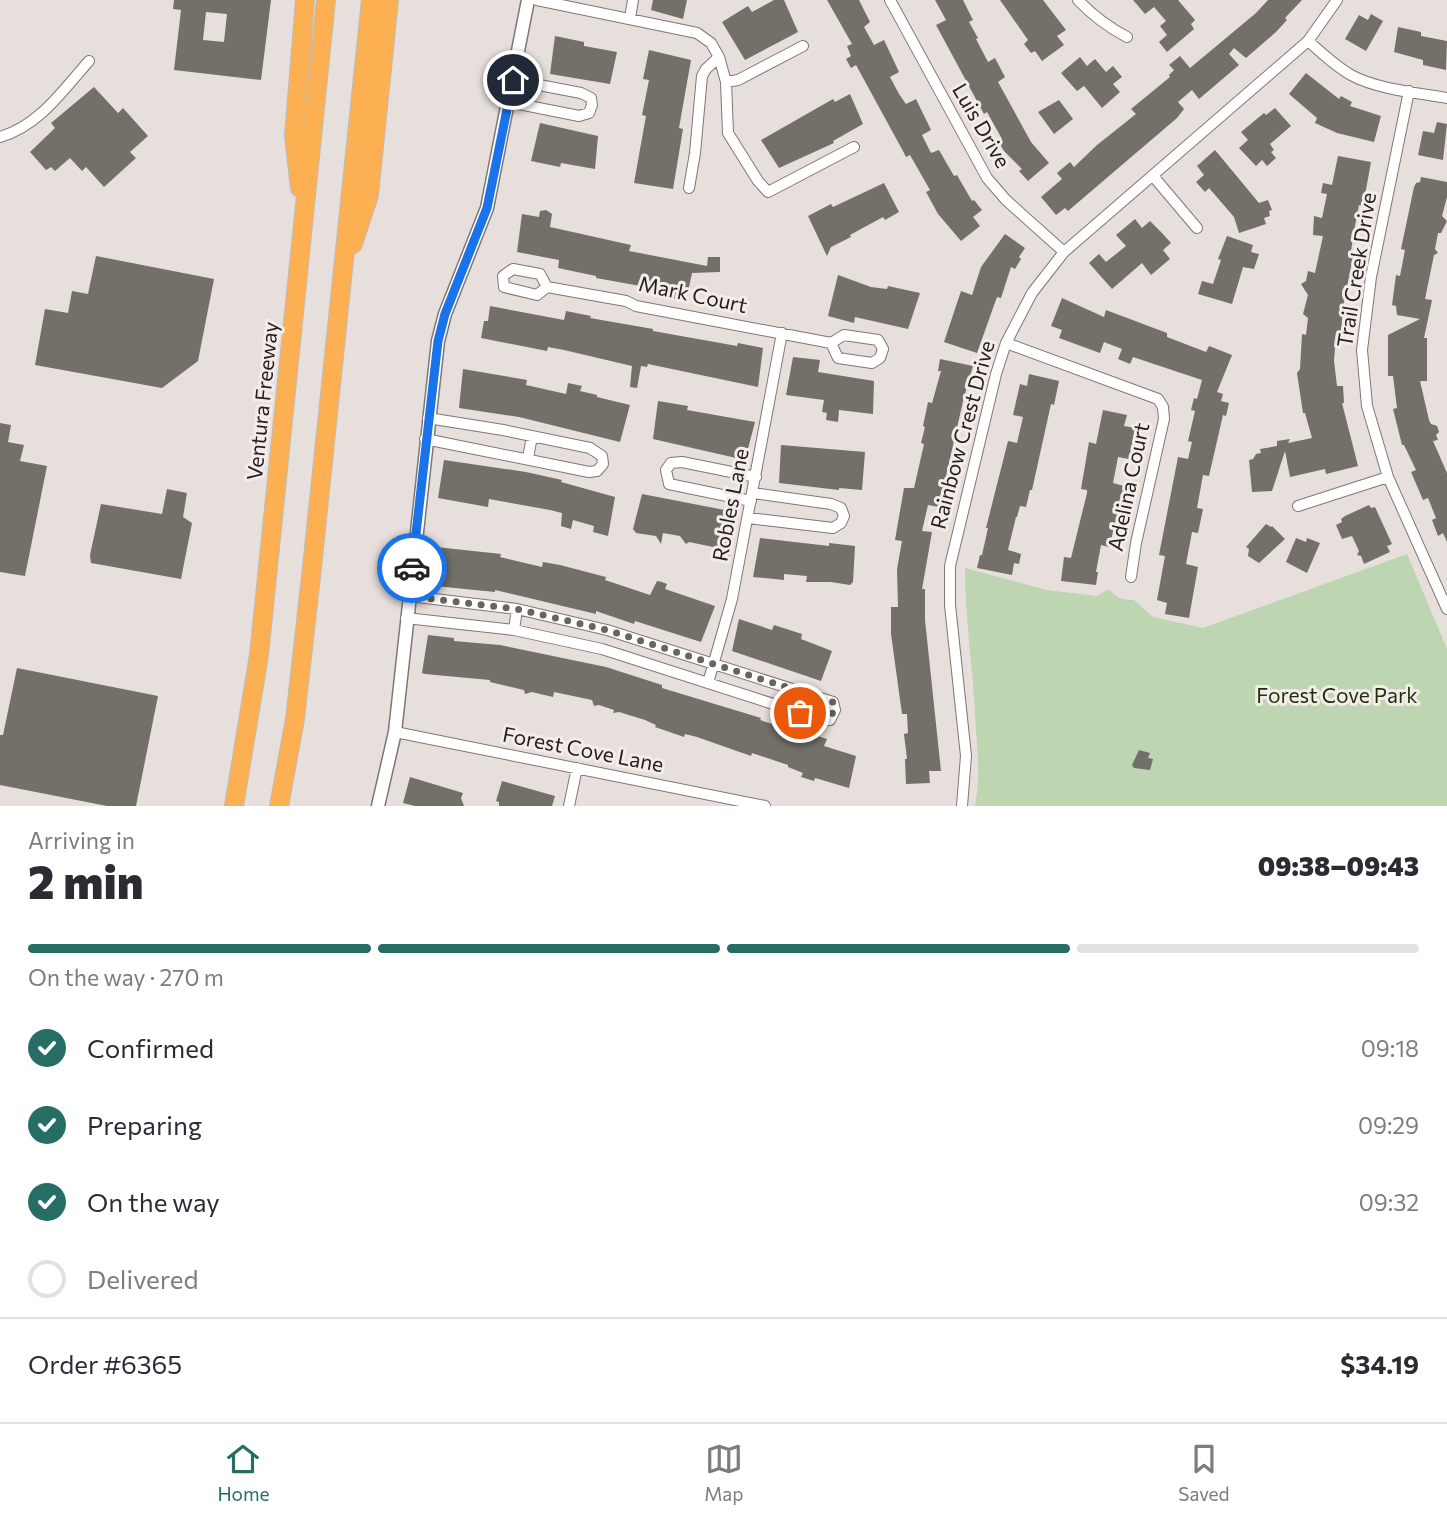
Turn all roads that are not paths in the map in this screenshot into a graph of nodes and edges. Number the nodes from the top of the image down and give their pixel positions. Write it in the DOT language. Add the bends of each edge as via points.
graph roads {
  1 [pos="305,0"];
  2 [pos="326,0"];
  3 [pos="371,0"];
  4 [pos="389,0"];
  5 [pos="528,0"];
  6 [pos="537,0"];
  7 [pos="633,0"];
  8 [pos="890,0"];
  9 [pos="1079,0"];
  10 [pos="1337,0"];
  11 [pos="630,18"];
  12 [pos="1127,37"];
  13 [pos="1308,41"];
  14 [pos="803,46"];
  15 [pos="719,57"];
  16 [pos="89,61"];
  17 [pos="513,80"];
  18 [pos="726,82"];
  19 [pos="1409,91"];
  20 [pos="1447,98"];
  21 [pos="508,102"];
  22 [pos="0,137"];
  23 [pos="854,147"];
  24 [pos="1153,176"];
  25 [pos="689,188"];
  26 [pos="303,226"];
  27 [pos="1197,228"];
  28 [pos="1064,252"];
  29 [pos="342,281"];
  30 [pos="547,287"];
  31 [pos="782,333"];
  32 [pos="831,343"];
  33 [pos="1006,343"];
  34 [pos="428,418"];
  35 [pos="532,436"];
  36 [pos="425,439"];
  37 [pos="528,458"];
  38 [pos="756,477"];
  39 [pos="1388,477"];
  40 [pos="752,497"];
  41 [pos="1298,506"];
  42 [pos="748,518"];
  43 [pos="1131,577"];
  44 [pos="409,596"];
  45 [pos="1447,608"];
  46 [pos="517,609"];
  47 [pos="406,618"];
  48 [pos="514,630"];
  49 [pos="607,630"];
  50 [pos="602,649"];
  51 [pos="713,664"];
  52 [pos="708,683"];
  53 [pos="395,732"];
  54 [pos="577,768"];
  55 [pos="234,806"];
  56 [pos="279,806"];
  57 [pos="377,806"];
  58 [pos="569,806"];
  59 [pos="765,806"];
  60 [pos="961,806"];
  1 -- 26 [label="highway" via="294,136"];
  2 -- 26 [label="highway, Ventura Freeway"];
  3 -- 29 [label="highway"];
  4 -- 29 [label="highway" via="369,195"];
  5 -- 17 [label="street"];
  6 -- 11 [label="street"];
  7 -- 11 [label="street"];
  8 -- 28 [label="street, Luis Drive" via="987,178"];
  9 -- 12 [label="street" via="1108,27"];
  10 -- 13 [label="street, Rainbow Crest Drive"];
  11 -- 15 [label="street" via="697,33 711,43"];
  13 -- 19 [label="street" via="1354,77"];
  13 -- 24 [label="street, Rainbow Crest Drive"];
  14 -- 18 [label="street"];
  15 -- 18 [label="street"];
  15 -- 25 [label="street" via="702,76"];
  16 -- 22 [label="street" via="39,116"];
  17 -- 21 [label="street"];
  17 -- 21 [label="street" via="581,93 591,97 592,105 589,113 579,116"];
  18 -- 23 [label="street" via="728,133 768,192"];
  19 -- 20 [label="street"];
  19 -- 39 [label="street, Trail Creek Drive" via="1371,277 1362,350 1367,406"];
  21 -- 34 [label="street" via="487,208 438,341"];
  24 -- 27 [label="street"];
  24 -- 28 [label="street, Rainbow Crest Drive"];
  26 -- 55 [label="highway, Ventura Freeway" via="259,655"];
  28 -- 33 [label="street, Rainbow Crest Drive" via="1032,293"];
  29 -- 56 [label="highway" via="295,719"];
  30 -- 31 [label="street, Mark Court"];
  31 -- 32 [label="street, Mark Court"];
  31 -- 38 [label="street, Robles Lane"];
  32 -- 32 [label="street, Mark Court" via="838,358 872,363 883,349 878,340 844,335"];
  33 -- 43 [label="street, Adelina Court" via="1158,399 1163,407"];
  33 -- 60 [label="street, Rainbow Crest Drive" via="950,566 965,757"];
  34 -- 35 [label="street"];
  34 -- 36 [label="street"];
  35 -- 37 [label="street"];
  35 -- 37 [label="street" via="590,448 602,456 603,464 589,472"];
  36 -- 37 [label="street"];
  36 -- 44 [label="street"];
  38 -- 40 [label="street, Robles Lane"];
  38 -- 40 [label="street" via="682,462 671,463 666,470 669,484"];
  39 -- 41 [label="street"];
  39 -- 45 [label="street, Trail Creek Drive"];
  40 -- 42 [label="street, Robles Lane"];
  40 -- 42 [label="street" via="831,504 841,508 844,516 833,528"];
  42 -- 51 [label="street, Robles Lane"];
  44 -- 46 [label="street"];
  44 -- 47 [label="street"];
  46 -- 48 [label="street"];
  46 -- 49 [label="street"];
  47 -- 48 [label="street"];
  47 -- 53 [label="street"];
  48 -- 50 [label="street"];
  49 -- 50 [label="street"];
  49 -- 51 [label="street"];
  50 -- 52 [label="street"];
  51 -- 52 [label="street, Robles Lane"];
  51 -- 52 [label="street" via="833,702 834,715 824,720"];
  53 -- 54 [label="street, Forest Cove Lane"];
  53 -- 57 [label="street"];
  54 -- 58 [label="street"];
  54 -- 59 [label="street, Forest Cove Lane"];
}
